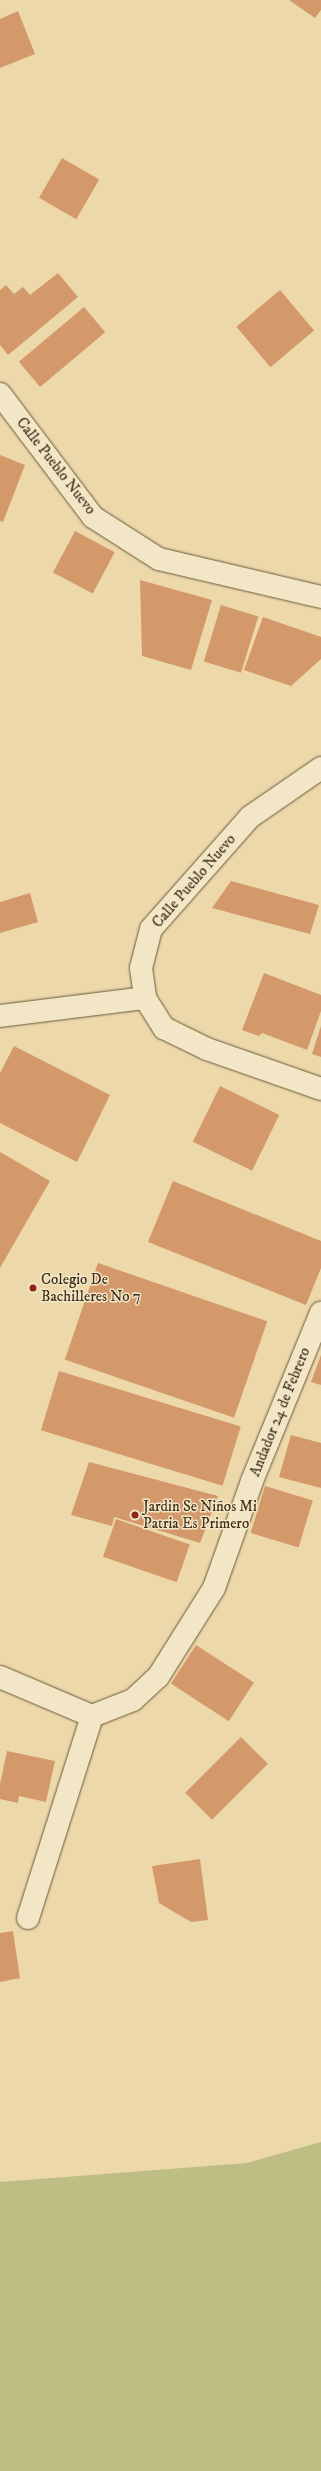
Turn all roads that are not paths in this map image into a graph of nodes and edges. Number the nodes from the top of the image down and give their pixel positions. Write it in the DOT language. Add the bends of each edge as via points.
graph roads {
  1 [pos="0,394"];
  2 [pos="321,597"];
  3 [pos="321,768"];
  4 [pos="145,998"];
  5 [pos="0,1016"];
  6 [pos="321,1089"];
  7 [pos="321,1313"];
  8 [pos="0,1677"];
  9 [pos="92,1716"];
  10 [pos="28,1918"];
  1 -- 2 [label="street, Calle Pueblo Nuevo" via="93,516 159,559"];
  3 -- 4 [label="street, Calle Pueblo Nuevo" via="250,817 151,930 141,968"];
  4 -- 5 [label="street"];
  4 -- 6 [label="street, Calle Pueblo Nuevo" via="164,1028 207,1049"];
  7 -- 9 [label="street, Andador 24 de Febrero" via="252,1481 214,1588 158,1677 133,1700"];
  8 -- 9 [label="street"];
  9 -- 10 [label="street"];
}
